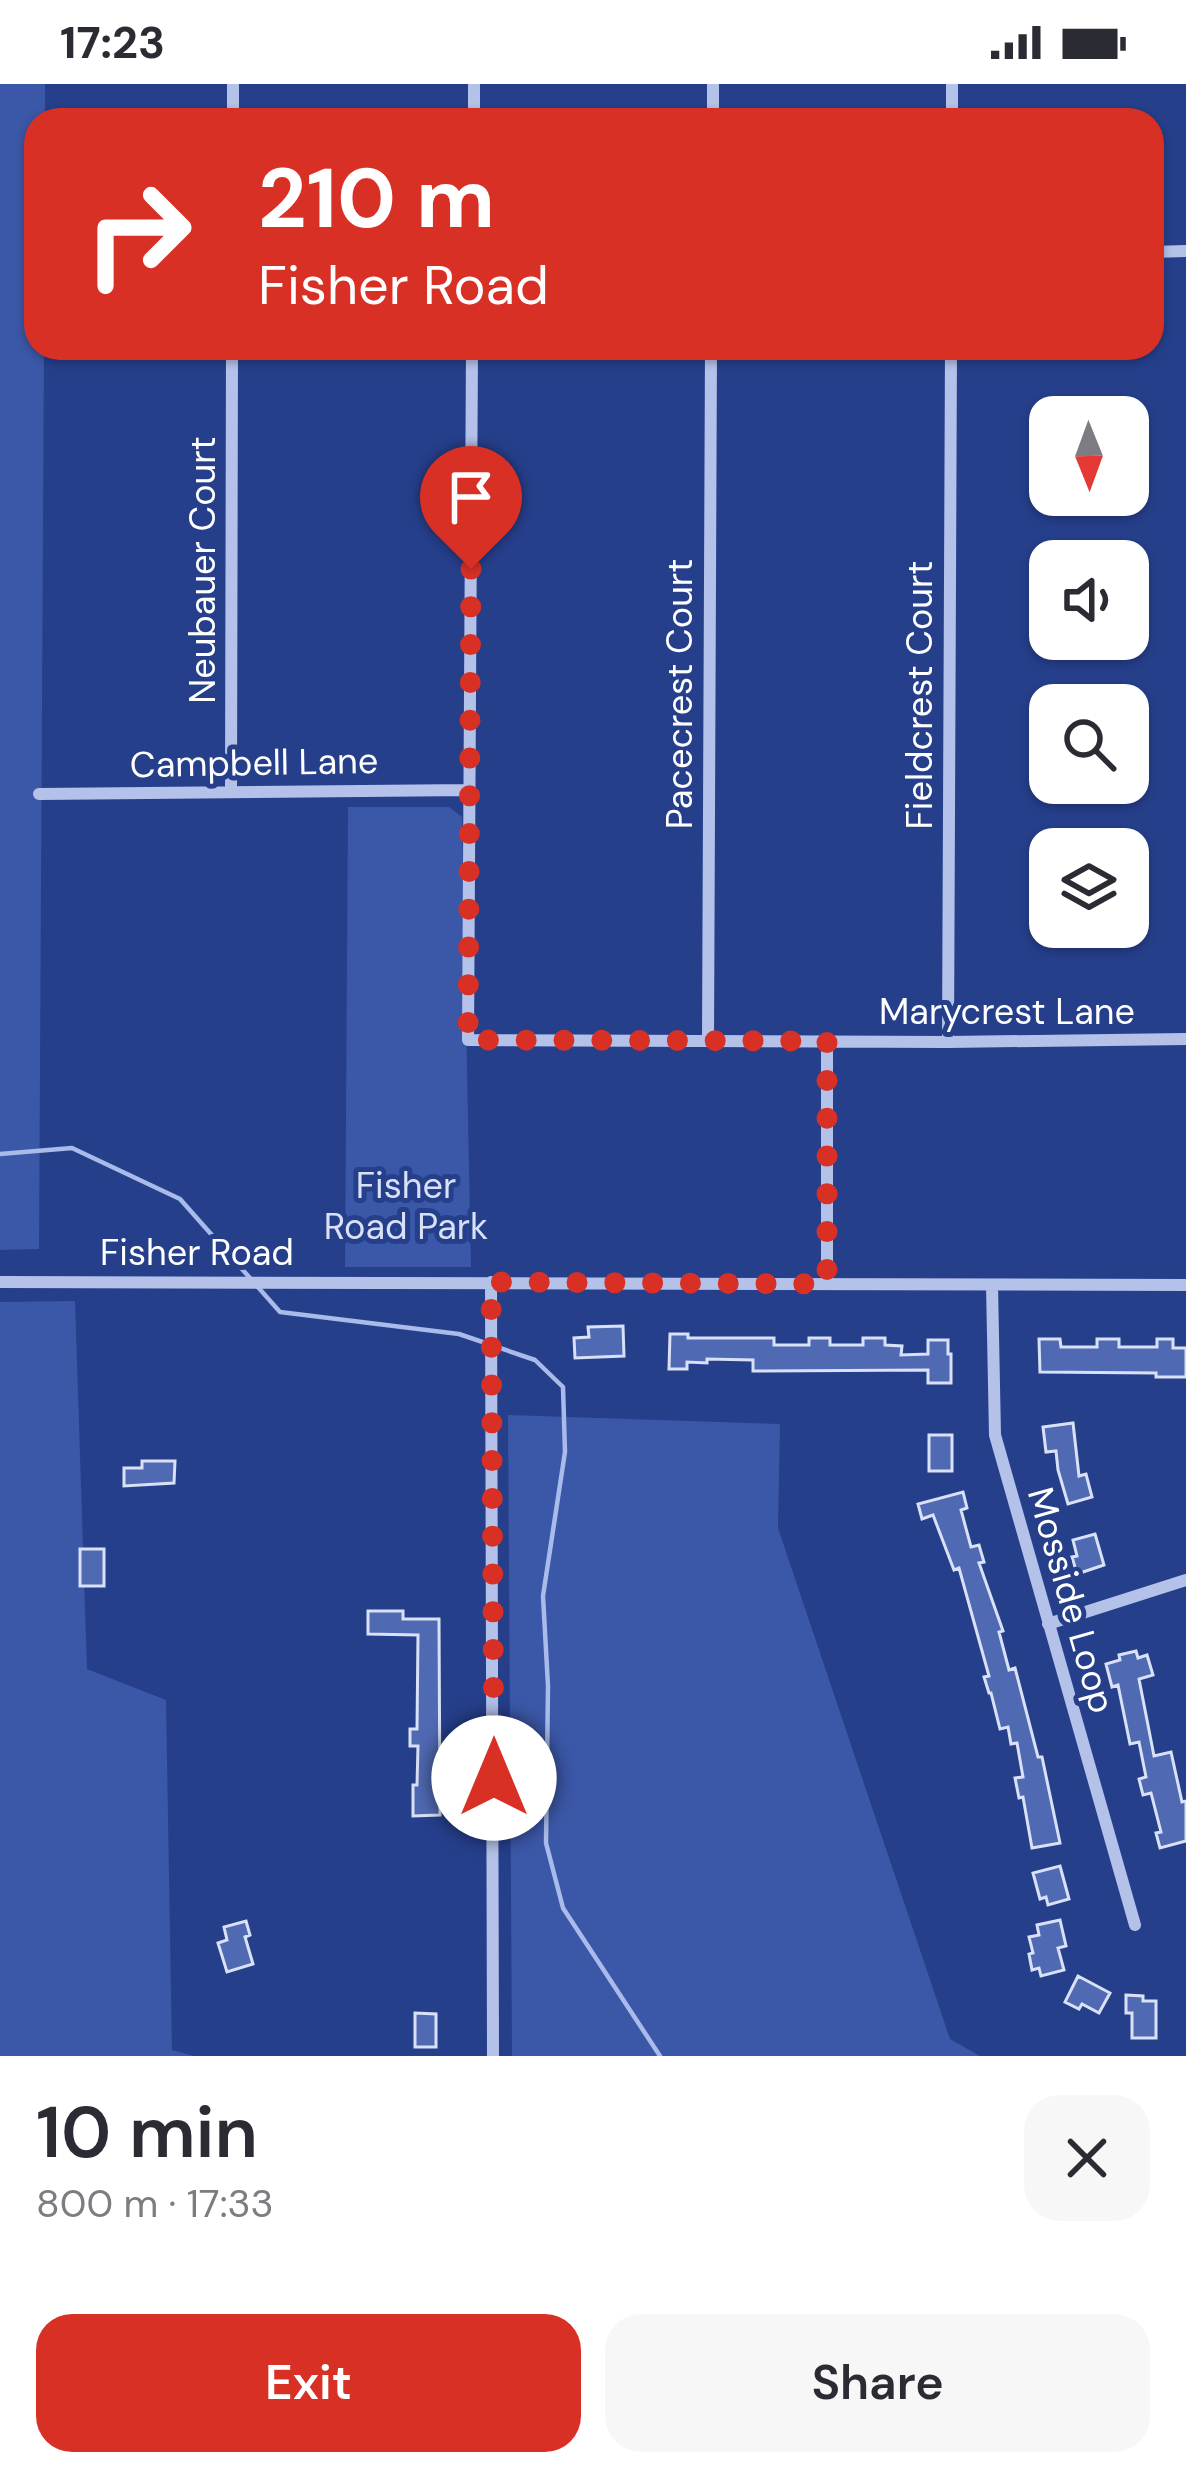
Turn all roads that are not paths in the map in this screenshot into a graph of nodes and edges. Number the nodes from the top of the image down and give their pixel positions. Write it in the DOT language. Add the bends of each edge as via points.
graph roads {
  1 [pos="232,360"];
  2 [pos="472,360"];
  3 [pos="711,360"];
  4 [pos="951,360"];
  5 [pos="470,790"];
  6 [pos="231,792"];
  7 [pos="39,794"];
  8 [pos="1186,1040"];
  9 [pos="708,1041"];
  10 [pos="827,1041"];
  11 [pos="948,1042"];
  12 [pos="0,1282"];
  13 [pos="491,1282"];
  14 [pos="827,1284"];
  15 [pos="992,1285"];
  16 [pos="1186,1285"];
  17 [pos="1186,1580"];
  18 [pos="1048,1624"];
  19 [pos="1135,1925"];
  20 [pos="494,2056"];
  1 -- 6 [label="street, Neubauer Court"];
  2 -- 5 [label="street"];
  3 -- 9 [label="street, Pacecrest Court"];
  4 -- 11 [label="street, Fieldcrest Court"];
  5 -- 6 [label="street, Campbell Lane"];
  5 -- 9 [label="street, Marycrest Lane" via="468,1040"];
  6 -- 7 [label="street, Campbell Lane"];
  8 -- 11 [label="street, Marycrest Lane"];
  9 -- 10 [label="street, Marycrest Lane"];
  10 -- 11 [label="street, Marycrest Lane"];
  10 -- 14 [label="street, Marycrest Lane"];
  12 -- 13 [label="street, Fisher Road"];
  13 -- 14 [label="street, Fisher Road"];
  13 -- 20 [label="street"];
  14 -- 15 [label="street, Fisher Road"];
  15 -- 16 [label="street, Fisher Road"];
  15 -- 18 [label="street, Mosside Loop" via="995,1435"];
  17 -- 18 [label="street"];
  18 -- 19 [label="street, Mosside Loop"];
}
